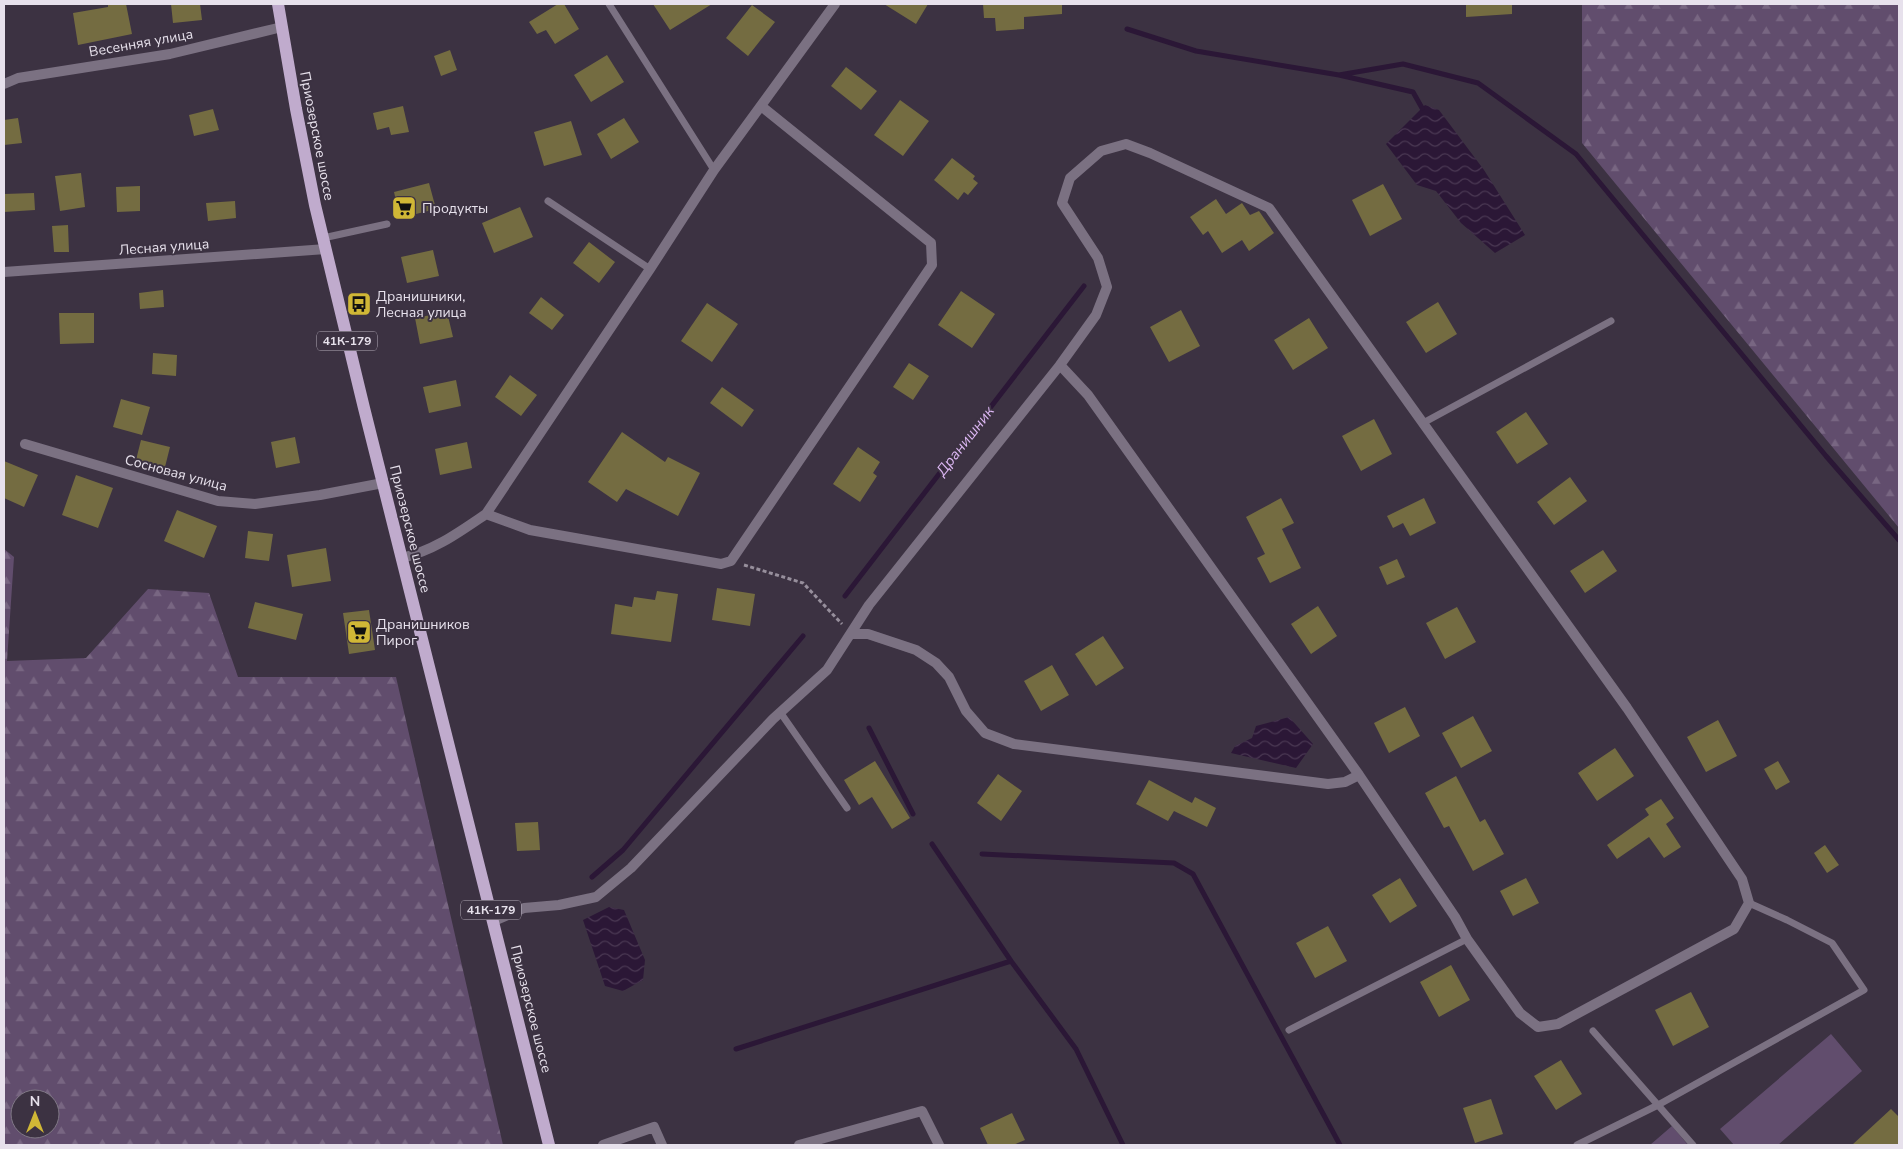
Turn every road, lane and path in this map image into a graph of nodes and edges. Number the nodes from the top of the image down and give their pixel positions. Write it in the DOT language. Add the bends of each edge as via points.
graph roads {
  1 [pos="278,4"];
  2 [pos="609,4"];
  3 [pos="835,4"];
  4 [pos="282,27"];
  5 [pos="4,84"];
  6 [pos="761,106"];
  7 [pos="714,170"];
  8 [pos="548,201"];
  9 [pos="387,224"];
  10 [pos="324,243"];
  11 [pos="650,269"];
  12 [pos="4,272"];
  13 [pos="1611,321"];
  14 [pos="1060,365"];
  15 [pos="1423,423"];
  16 [pos="25,444"];
  17 [pos="383,483"];
  18 [pos="486,514"];
  19 [pos="402,558"];
  20 [pos="731,561"];
  21 [pos="852,634"];
  22 [pos="780,712"];
  23 [pos="1359,775"];
  24 [pos="847,808"];
  25 [pos="1749,904"];
  26 [pos="494,921"];
  27 [pos="1467,939"];
  28 [pos="1289,1030"];
  29 [pos="1593,1032"];
  30 [pos="1658,1105"];
  31 [pos="550,1145"];
  32 [pos="603,1145"];
  33 [pos="662,1145"];
  34 [pos="799,1145"];
  35 [pos="939,1145"];
  36 [pos="1577,1145"];
  37 [pos="1693,1145"];
  1 -- 4 [label="main road, Приозерское шоссе / 41К-179"];
  2 -- 7 [label="lane"];
  3 -- 6 [label="street"];
  4 -- 5 [label="street, Весенняя улица" via="170,54 18,78"];
  4 -- 10 [label="main road, Приозерское шоссе / 41К-179" via="304,154"];
  6 -- 7 [label="street"];
  6 -- 20 [label="street" via="931,244 932,265"];
  7 -- 11 [label="street"];
  8 -- 11 [label="lane"];
  9 -- 10 [label="lane"];
  10 -- 12 [label="street, Лесная улица"];
  10 -- 17 [label="main road, Приозерское шоссе / 41К-179"];
  11 -- 18 [label="street"];
  13 -- 15 [label="lane"];
  14 -- 15 [label="street" via="1096,315 1107,287 1098,258 1062,203 1070,178 1101,151 1126,144 1269,208"];
  14 -- 21 [label="street" via="869,605"];
  14 -- 23 [label="street" via="1088,395"];
  15 -- 25 [label="street" via="1627,708 1742,880"];
  16 -- 17 [label="street, Сосновая улица" via="218,501 255,504"];
  17 -- 19 [label="main road, Приозерское шоссе / 41К-179"];
  18 -- 19 [label="street" via="423,553"];
  18 -- 20 [label="street" via="530,530 721,564"];
  19 -- 26 [label="main road, Приозерское шоссе / 41К-179"];
  20 -- 21 [label="path" via="803,583"];
  21 -- 22 [label="street" via="828,670"];
  21 -- 23 [label="street" via="868,634 916,650 936,663 949,677 966,711 985,733 1014,744 1328,784 1345,782"];
  22 -- 24 [label="lane"];
  22 -- 26 [label="street" via="631,868 596,898 524,908"];
  23 -- 27 [label="street"];
  25 -- 27 [label="street" via="1734,929 1558,1024 1538,1027 1520,1013"];
  25 -- 30 [label="lane" via="1832,944 1864,990"];
  26 -- 31 [label="main road, Приозерское шоссе / 41К-179"];
  27 -- 28 [label="lane"];
  29 -- 30 [label="lane"];
  30 -- 36 [label="lane"];
  30 -- 37 [label="lane"];
  32 -- 33 [label="street" via="654,1127"];
  34 -- 35 [label="street" via="922,1111"];
}
